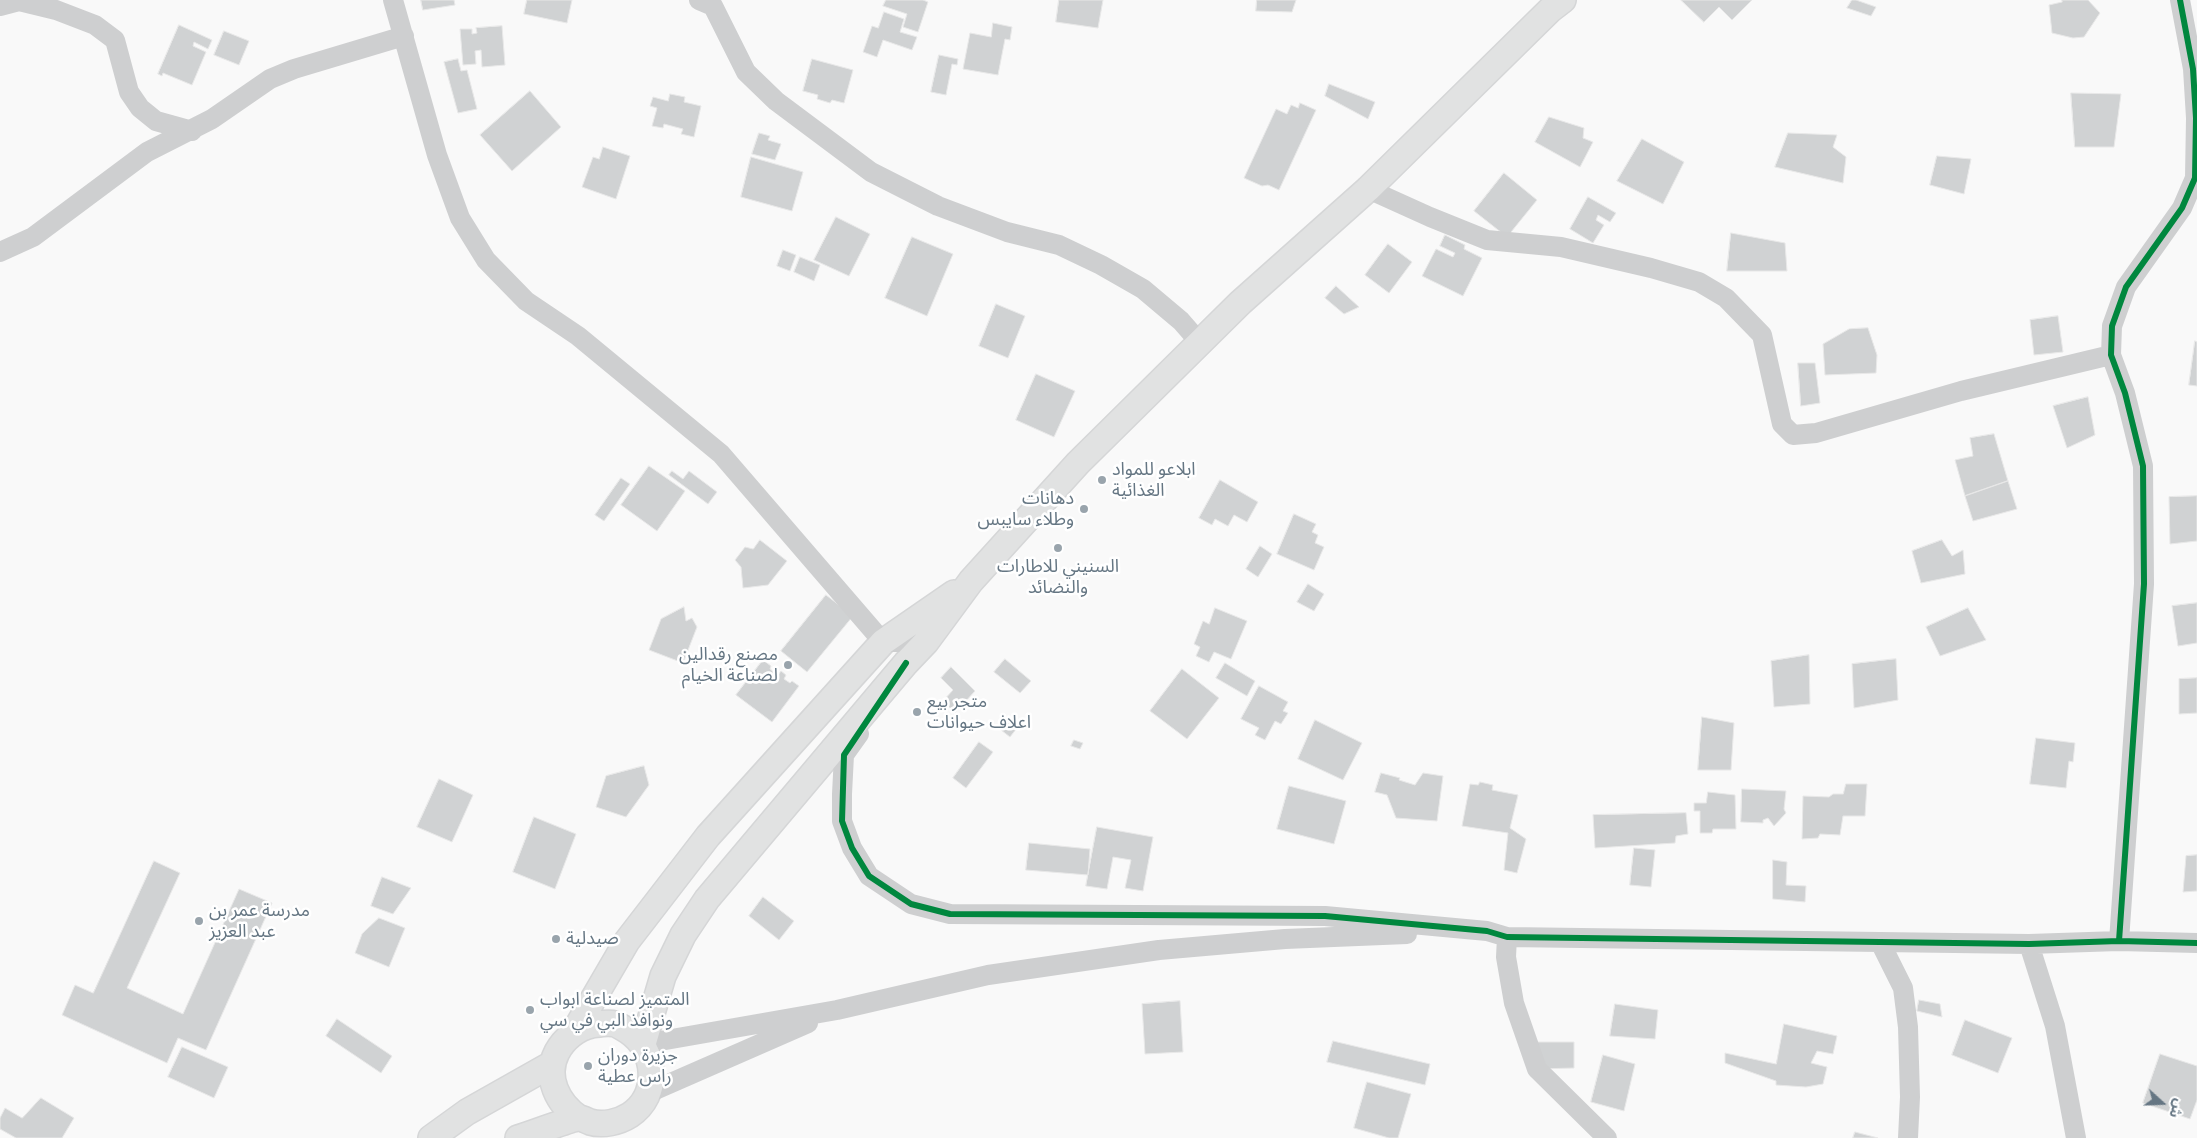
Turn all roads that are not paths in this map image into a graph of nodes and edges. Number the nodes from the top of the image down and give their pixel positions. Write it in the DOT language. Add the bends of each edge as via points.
graph roads {
  1 [pos="393,0"];
  2 [pos="1563,0"];
  3 [pos="2180,0"];
  4 [pos="711,2"];
  5 [pos="0,6"];
  6 [pos="404,36"];
  7 [pos="192,132"];
  8 [pos="2196,177"];
  9 [pos="1368,189"];
  10 [pos="0,252"];
  11 [pos="1201,344"];
  12 [pos="2110,355"];
  13 [pos="971,582"];
  14 [pos="883,642"];
  15 [pos="926,642"];
  16 [pos="906,663"];
  17 [pos="1487,931"];
  18 [pos="1507,938"];
  19 [pos="2119,941"];
  20 [pos="1880,942"];
  21 [pos="2197,943"];
  22 [pos="2029,944"];
  23 [pos="837,1010"];
  24 [pos="574,1032"];
  25 [pos="642,1044"];
  26 [pos="552,1064"];
  27 [pos="648,1094"];
  28 [pos="579,1118"];
  29 [pos="533,1136"];
  30 [pos="431,1138"];
  31 [pos="1607,1138"];
  32 [pos="1908,1138"];
  33 [pos="2076,1138"];
  1 -- 6 [label="street"];
  2 -- 9 [label="main road"];
  3 -- 8 [label="street" via="2193,69"];
  4 -- 11 [label="street" via="746,72 776,101 871,172 938,206 1007,232 1060,245 1101,265 1143,289 1182,321"];
  5 -- 7 [label="street" via="19,1 56,10 95,25 115,40 129,92 140,108 156,121"];
  6 -- 7 [label="street" via="294,68 270,79"];
  6 -- 14 [label="street" via="437,155 460,218 486,260 526,301 578,336 721,454"];
  7 -- 10 [label="street" via="148,152 33,237"];
  8 -- 12 [label="street" via="2182,208 2126,287 2112,326"];
  9 -- 11 [label="main road" via="1240,303"];
  9 -- 12 [label="street" via="1487,240 1561,247 1699,282 1726,298 1762,335 1782,424 1793,435 1816,433 1960,391"];
  11 -- 13 [label="main road" via="1078,463"];
  12 -- 19 [label="street" via="2126,393 2143,466 2144,584"];
  13 -- 14 [label="main road"];
  13 -- 15 [label="main road"];
  14 -- 15 [label="street"];
  14 -- 24 [label="main road" via="708,836 627,941"];
  15 -- 16 [label="main road"];
  16 -- 17 [label="street" via="844,755 842,821 852,848 869,876 911,904 950,914 1325,916"];
  16 -- 25 [label="main road" via="707,899 683,934 663,976"];
  17 -- 18 [label="street"];
  17 -- 23 [label="street" via="1285,940 1159,950 988,975"];
  18 -- 20 [label="street"];
  18 -- 31 [label="street" via="1506,958 1514,1003 1537,1069"];
  19 -- 21 [label="street"];
  19 -- 22 [label="street"];
  20 -- 22 [label="street"];
  20 -- 32 [label="street" via="1903,988 1908,1036"];
  22 -- 33 [label="street" via="2055,1026"];
  23 -- 25 [label="street"];
  23 -- 27 [label="street"];
  24 -- 25 [label="main road" via="586,1026 615,1024"];
  24 -- 26 [label="main road" via="564,1042"];
  25 -- 27 [label="main road" via="652,1068"];
  26 -- 28 [label="main road" via="555,1090 569,1111"];
  26 -- 30 [label="main road" via="467,1112"];
  27 -- 28 [label="main road" via="631,1114 618,1121 605,1124"];
  28 -- 29 [label="main road"];
}
